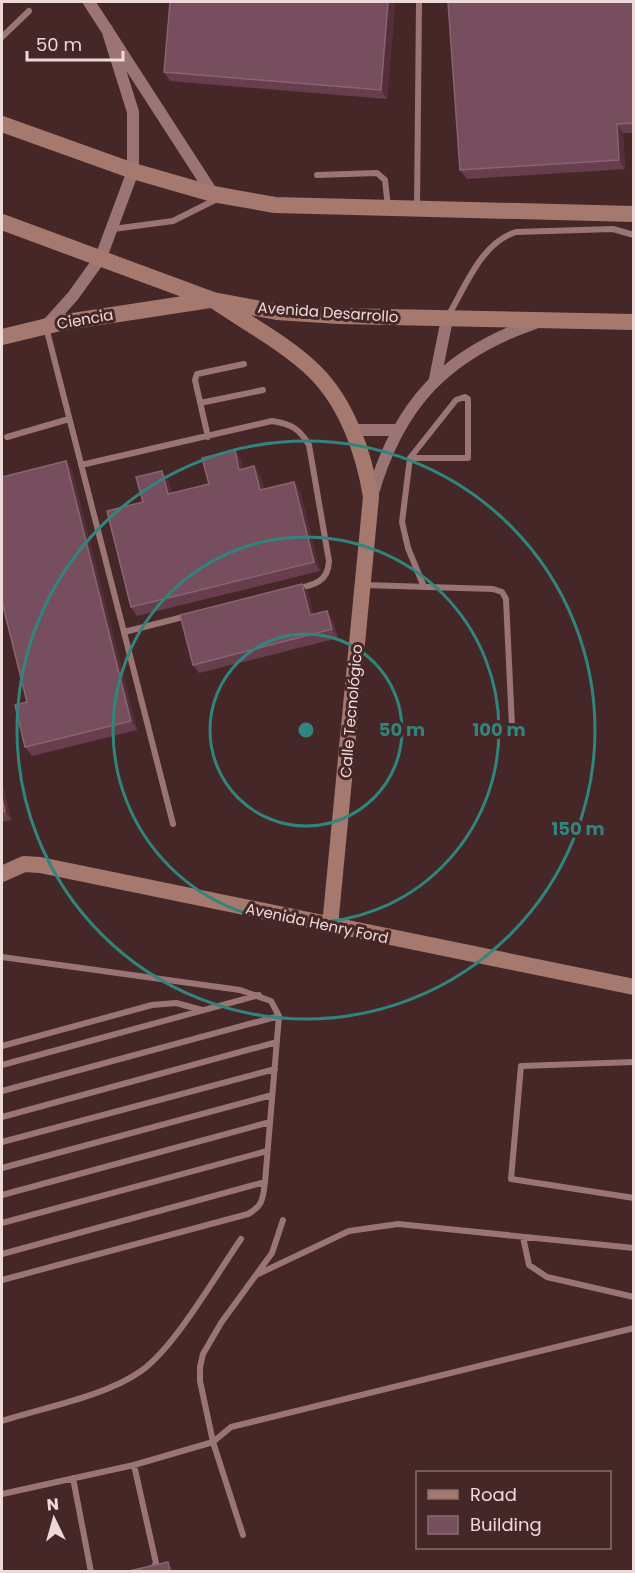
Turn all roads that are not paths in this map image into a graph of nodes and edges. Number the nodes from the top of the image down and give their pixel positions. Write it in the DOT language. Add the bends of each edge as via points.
graph roads {
  1 [pos="89,2"];
  2 [pos="419,2"];
  3 [pos="29,11"];
  4 [pos="107,29"];
  5 [pos="2,37"];
  6 [pos="2,124"];
  7 [pos="133,171"];
  8 [pos="317,175"];
  9 [pos="217,195"];
  10 [pos="388,208"];
  11 [pos="417,208"];
  12 [pos="633,214"];
  13 [pos="2,222"];
  14 [pos="113,229"];
  15 [pos="633,235"];
  16 [pos="101,257"];
  17 [pos="213,300"];
  18 [pos="447,319"];
  19 [pos="547,319"];
  20 [pos="633,322"];
  21 [pos="46,326"];
  22 [pos="2,337"];
  23 [pos="244,364"];
  24 [pos="435,379"];
  25 [pos="263,390"];
  26 [pos="200,403"];
  27 [pos="69,419"];
  28 [pos="352,430"];
  29 [pos="396,430"];
  30 [pos="7,437"];
  31 [pos="208,437"];
  32 [pos="410,458"];
  33 [pos="81,465"];
  34 [pos="372,497"];
  35 [pos="363,585"];
  36 [pos="424,587"];
  37 [pos="292,590"];
  38 [pos="191,615"];
  39 [pos="124,632"];
  40 [pos="512,726"];
  41 [pos="173,824"];
  42 [pos="2,874"];
  43 [pos="330,926"];
  44 [pos="2,957"];
  45 [pos="633,987"];
  46 [pos="260,995"];
  47 [pos="203,1010"];
  48 [pos="279,1016"];
  49 [pos="277,1042"];
  50 [pos="2,1046"];
  51 [pos="633,1062"];
  52 [pos="2,1065"];
  53 [pos="275,1069"];
  54 [pos="2,1091"];
  55 [pos="272,1095"];
  56 [pos="2,1117"];
  57 [pos="270,1122"];
  58 [pos="2,1142"];
  59 [pos="267,1151"];
  60 [pos="2,1168"];
  61 [pos="265,1182"];
  62 [pos="2,1195"];
  63 [pos="633,1198"];
  64 [pos="283,1220"];
  65 [pos="2,1223"];
  66 [pos="524,1237"];
  67 [pos="241,1239"];
  68 [pos="633,1248"];
  69 [pos="2,1254"];
  70 [pos="256,1275"];
  71 [pos="2,1280"];
  72 [pos="633,1297"];
  73 [pos="633,1328"];
  74 [pos="2,1421"];
  75 [pos="213,1442"];
  76 [pos="134,1465"];
  77 [pos="73,1478"];
  78 [pos="2,1494"];
  79 [pos="243,1535"];
  80 [pos="91,1572"];
  81 [pos="137,1572"];
  1 -- 4 [label="street"];
  2 -- 11 [label="lane"];
  3 -- 5 [label="lane"];
  4 -- 7 [label="street, Ciencia" via="133,112"];
  4 -- 9 [label="street"];
  6 -- 7 [label="street"];
  7 -- 9 [label="street"];
  7 -- 14 [label="street, Ciencia"];
  8 -- 10 [label="lane" via="382,175"];
  9 -- 10 [label="street" via="275,205"];
  9 -- 14 [label="lane" via="173,221"];
  10 -- 11 [label="street"];
  11 -- 12 [label="street"];
  13 -- 16 [label="street, Avenida Desarrollo"];
  14 -- 16 [label="street, Ciencia"];
  15 -- 18 [label="lane" via="613,229 516,232 502,236 489,247"];
  16 -- 17 [label="street, Avenida Desarrollo"];
  16 -- 21 [label="street, Ciencia"];
  17 -- 18 [label="street, Avenida Desarrollo" via="277,312"];
  17 -- 21 [label="street, Ciencia"];
  17 -- 28 [label="street, Calle Tecnológico" via="315,372"];
  18 -- 19 [label="street, Avenida Desarrollo"];
  18 -- 24 [label="street, Calle Tecnológico"];
  19 -- 20 [label="street, Avenida Desarrollo"];
  19 -- 24 [label="street, Calle Tecnológico" via="469,352"];
  21 -- 22 [label="street"];
  21 -- 27 [label="lane"];
  23 -- 26 [label="lane" via="197,374"];
  24 -- 29 [label="street, Calle Tecnológico"];
  25 -- 26 [label="lane"];
  26 -- 31 [label="lane"];
  27 -- 30 [label="lane"];
  27 -- 33 [label="lane"];
  28 -- 29 [label="street"];
  28 -- 34 [label="street, Calle Tecnológico" via="366,465"];
  29 -- 34 [label="street, Calle Tecnológico" via="382,459"];
  31 -- 33 [label="lane"];
  31 -- 37 [label="lane" via="272,421 293,425 309,445 328,571 315,585"];
  32 -- 32 [label="lane" via="468,458 465,396 456,400"];
  32 -- 36 [label="lane" via="402,522"];
  33 -- 39 [label="lane"];
  34 -- 35 [label="street, Calle Tecnológico"];
  35 -- 36 [label="lane"];
  35 -- 43 [label="street, Calle Tecnológico"];
  36 -- 40 [label="lane" via="502,592 506,599"];
  38 -- 39 [label="lane"];
  39 -- 41 [label="lane"];
  42 -- 43 [label="street, Avenida Henry Ford" via="24,864 40,865"];
  43 -- 45 [label="street, Avenida Henry Ford"];
  44 -- 46 [label="lane"];
  46 -- 47 [label="lane"];
  46 -- 48 [label="lane" via="271,1000"];
  47 -- 50 [label="lane" via="176,1003 152,1005"];
  47 -- 52 [label="lane"];
  48 -- 49 [label="lane"];
  48 -- 54 [label="lane"];
  49 -- 53 [label="lane"];
  49 -- 56 [label="lane"];
  51 -- 63 [label="lane" via="521,1066 511,1179"];
  53 -- 55 [label="lane"];
  53 -- 58 [label="lane"];
  55 -- 57 [label="lane"];
  55 -- 60 [label="lane"];
  57 -- 59 [label="lane"];
  57 -- 62 [label="lane"];
  59 -- 61 [label="lane"];
  59 -- 65 [label="lane"];
  61 -- 69 [label="lane"];
  61 -- 71 [label="lane" via="262,1202 248,1214"];
  64 -- 70 [label="lane" via="272,1253"];
  66 -- 68 [label="lane"];
  66 -- 70 [label="lane" via="398,1224 372,1226 349,1232"];
  66 -- 72 [label="lane" via="529,1264 547,1277"];
  67 -- 74 [label="lane" via="164,1350 141,1371 112,1387"];
  70 -- 75 [label="lane" via="203,1354 200,1381"];
  73 -- 75 [label="lane" via="231,1427"];
  75 -- 76 [label="lane"];
  75 -- 79 [label="lane"];
  76 -- 77 [label="lane"];
  76 -- 81 [label="lane" via="156,1563 153,1568"];
  77 -- 78 [label="lane"];
  77 -- 80 [label="lane"];
}
